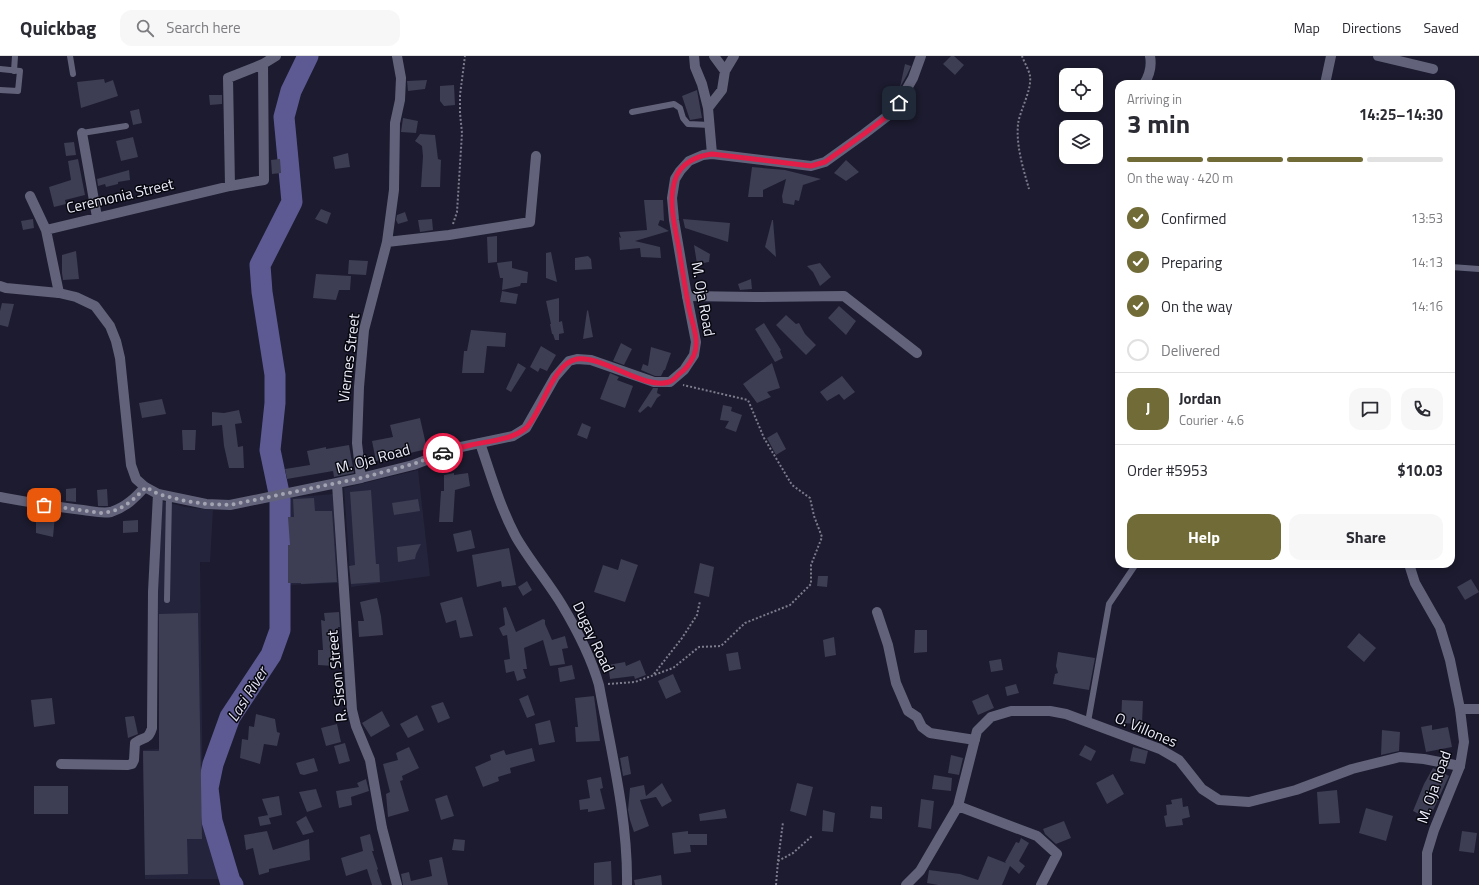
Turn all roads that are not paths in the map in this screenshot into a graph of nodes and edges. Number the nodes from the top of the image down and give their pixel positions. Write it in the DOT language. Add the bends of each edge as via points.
graph roads {
  1 [pos="15,56"];
  2 [pos="70,56"];
  3 [pos="276,56"];
  4 [pos="397,56"];
  5 [pos="694,56"];
  6 [pos="714,56"];
  7 [pos="734,56"];
  8 [pos="921,56"];
  9 [pos="1150,56"];
  10 [pos="1331,56"];
  11 [pos="1378,56"];
  12 [pos="263,64"];
  13 [pos="0,69"];
  14 [pos="1433,69"];
  15 [pos="14,70"];
  16 [pos="725,71"];
  17 [pos="73,74"];
  18 [pos="1146,80"];
  19 [pos="1326,80"];
  20 [pos="0,90"];
  21 [pos="708,108"];
  22 [pos="632,112"];
  23 [pos="710,125"];
  24 [pos="126,126"];
  25 [pos="82,132"];
  26 [pos="712,154"];
  27 [pos="536,156"];
  28 [pos="230,186"];
  29 [pos="30,196"];
  30 [pos="97,217"];
  31 [pos="46,230"];
  32 [pos="387,242"];
  33 [pos="1455,267"];
  34 [pos="1479,269"];
  35 [pos="0,286"];
  36 [pos="60,293"];
  37 [pos="686,296"];
  38 [pos="917,353"];
  39 [pos="480,443"];
  40 [pos="361,478"];
  41 [pos="337,484"];
  42 [pos="146,487"];
  43 [pos="158,494"];
  44 [pos="0,497"];
  45 [pos="169,497"];
  46 [pos="1133,568"];
  47 [pos="1410,568"];
  48 [pos="167,600"];
  49 [pos="877,612"];
  50 [pos="1460,709"];
  51 [pos="1479,709"];
  52 [pos="1088,722"];
  53 [pos="974,740"];
  54 [pos="61,764"];
  55 [pos="1460,766"];
  56 [pos="958,806"];
  57 [pos="397,885"];
  58 [pos="627,885"];
  59 [pos="906,885"];
  60 [pos="1041,885"];
  61 [pos="1428,885"];
  1 -- 15 [label="lane"];
  2 -- 17 [label="lane"];
  3 -- 12 [label="street"];
  4 -- 32 [label="street, Viernes Street" via="401,78 400,100 395,123 394,190"];
  5 -- 21 [label="street" via="694,67 702,84"];
  6 -- 16 [label="street"];
  7 -- 16 [label="street"];
  8 -- 26 [label="street, M. Oja Road" via="913,78 894,111 825,162 811,166"];
  9 -- 18 [label="street"];
  10 -- 19 [label="street"];
  11 -- 14 [label="street"];
  12 -- 28 [label="street" via="228,78"];
  12 -- 28 [label="street, Ceremonia Street" via="264,180"];
  13 -- 15 [label="lane"];
  15 -- 20 [label="lane" via="20,71 18,91"];
  16 -- 21 [label="street" via="722,90"];
  21 -- 23 [label="street"];
  22 -- 23 [label="lane" via="674,104 680,108 688,124"];
  23 -- 26 [label="street"];
  24 -- 25 [label="lane"];
  25 -- 30 [label="street"];
  26 -- 37 [label="street, M. Oja Road" via="689,161 675,179 672,198 674,220"];
  27 -- 32 [label="street" via="530,222"];
  28 -- 30 [label="street, Ceremonia Street"];
  29 -- 31 [label="street"];
  30 -- 31 [label="street, Ceremonia Street"];
  31 -- 36 [label="street"];
  32 -- 40 [label="street, Viernes Street" via="364,330 356,443"];
  33 -- 34 [label="lane"];
  35 -- 36 [label="street, M. Oja Road"];
  36 -- 42 [label="street, M. Oja Road" via="95,306 110,326 120,358 131,465 136,479"];
  37 -- 38 [label="street" via="844,296"];
  37 -- 39 [label="street, M. Oja Road" via="696,342 694,355 684,370 670,382 654,382 591,360 569,361 555,377 526,428 513,436"];
  39 -- 40 [label="street, M. Oja Road"];
  39 -- 58 [label="street, Dugay Road" via="501,507 517,538 566,612 594,668 624,822 628,861"];
  40 -- 41 [label="street, M. Oja Road"];
  41 -- 45 [label="street, M. Oja Road" via="230,505 206,504"];
  41 -- 57 [label="street, R. Sison Street" via="352,710 370,760 382,828"];
  42 -- 43 [label="street, M. Oja Road"];
  42 -- 44 [label="street" via="125,506 101,513"];
  43 -- 45 [label="street, M. Oja Road"];
  43 -- 54 [label="street" via="150,734 135,743 132,764"];
  45 -- 48 [label="lane"];
  46 -- 52 [label="lane" via="1109,604"];
  47 -- 50 [label="street, M. Oja Road" via="1415,583 1440,627"];
  49 -- 53 [label="street" via="896,682 908,711 917,717 922,727 930,733"];
  50 -- 51 [label="street"];
  50 -- 55 [label="street, M. Oja Road" via="1464,742"];
  52 -- 53 [label="street, O. Villones" via="1050,711 1011,711 992,717 977,731"];
  52 -- 55 [label="street, O. Villones" via="1160,749 1179,760 1202,789 1219,800 1249,802 1296,790 1352,769 1400,757"];
  53 -- 56 [label="street, O. Villones"];
  55 -- 61 [label="street, M. Oja Road" via="1427,853"];
  56 -- 59 [label="street, O. Villones" via="920,871"];
  56 -- 60 [label="street" via="1037,836 1057,854"];
}
